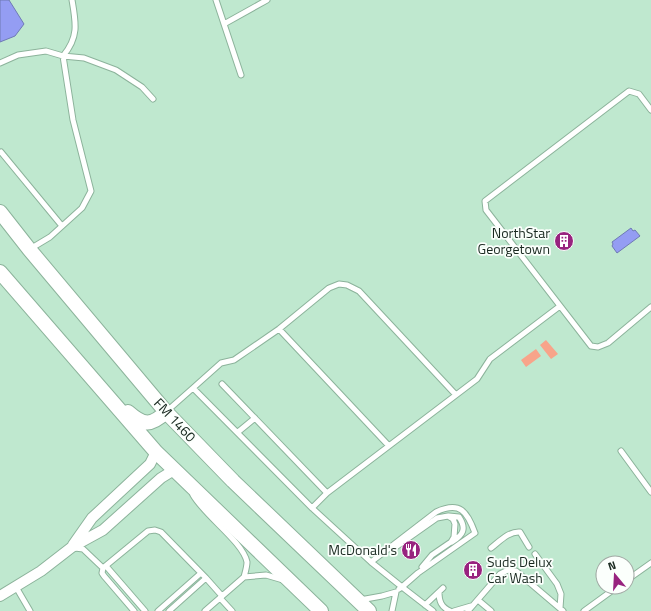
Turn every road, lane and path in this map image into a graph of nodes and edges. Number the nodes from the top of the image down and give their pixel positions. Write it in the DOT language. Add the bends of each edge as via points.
graph roads {
  1 [pos="72,0"];
  2 [pos="216,0"];
  3 [pos="267,0"];
  4 [pos="224,24"];
  5 [pos="64,56"];
  6 [pos="0,63"];
  7 [pos="241,75"];
  8 [pos="153,99"];
  9 [pos="651,110"];
  10 [pos="2,152"];
  11 [pos="0,212"];
  12 [pos="62,226"];
  13 [pos="29,250"];
  14 [pos="0,272"];
  15 [pos="560,306"];
  16 [pos="651,307"];
  17 [pos="278,329"];
  18 [pos="222,384"];
  19 [pos="193,388"];
  20 [pos="103,391"];
  21 [pos="456,395"];
  22 [pos="166,412"];
  23 [pos="255,418"];
  24 [pos="238,432"];
  25 [pos="389,446"];
  26 [pos="621,451"];
  27 [pos="156,452"];
  28 [pos="174,470"];
  29 [pos="186,482"];
  30 [pos="651,492"];
  31 [pos="327,493"];
  32 [pos="312,508"];
  33 [pos="448,516"];
  34 [pos="452,542"];
  35 [pos="72,547"];
  36 [pos="529,547"];
  37 [pos="491,548"];
  38 [pos="535,554"];
  39 [pos="380,555"];
  40 [pos="371,562"];
  41 [pos="651,563"];
  42 [pos="104,567"];
  43 [pos="201,573"];
  44 [pos="418,573"];
  45 [pos="635,574"];
  46 [pos="206,578"];
  47 [pos="244,578"];
  48 [pos="293,584"];
  49 [pos="16,587"];
  50 [pos="402,587"];
  51 [pos="396,592"];
  52 [pos="606,595"];
  53 [pos="0,596"];
  54 [pos="221,597"];
  55 [pos="358,600"];
  56 [pos="478,600"];
  57 [pos="425,605"];
  58 [pos="473,605"];
  59 [pos="562,609"];
  60 [pos="30,611"];
  61 [pos="134,611"];
  62 [pos="145,611"];
  63 [pos="158,611"];
  64 [pos="168,611"];
  65 [pos="205,611"];
  66 [pos="232,611"];
  67 [pos="321,611"];
  68 [pos="369,611"];
  69 [pos="392,611"];
  70 [pos="433,611"];
  71 [pos="450,611"];
  72 [pos="454,611"];
  73 [pos="468,611"];
  74 [pos="490,611"];
  75 [pos="584,611"];
  1 -- 5 [label="lane" via="76,24 71,46"];
  2 -- 4 [label="lane"];
  3 -- 4 [label="lane"];
  4 -- 7 [label="lane"];
  5 -- 6 [label="lane" via="46,51 18,55"];
  5 -- 8 [label="lane" via="84,58 116,70 142,87"];
  5 -- 12 [label="lane" via="73,120 91,190 82,208"];
  9 -- 15 [label="lane" via="639,94 629,91 485,201 486,210"];
  10 -- 12 [label="lane"];
  11 -- 13 [label="main road, FM 1460 / FM 1460"];
  12 -- 13 [label="lane"];
  13 -- 22 [label="main road, FM 1460 / FM 1460"];
  14 -- 20 [label="main road"];
  15 -- 16 [label="lane" via="591,346 598,347 608,343"];
  15 -- 21 [label="lane" via="490,359 477,379"];
  17 -- 19 [label="lane" via="234,360 221,363"];
  17 -- 21 [label="lane" via="329,288 339,284 347,285 359,291"];
  17 -- 25 [label="lane"];
  18 -- 23 [label="lane"];
  19 -- 22 [label="lane"];
  19 -- 24 [label="lane"];
  20 -- 22 [label="main road" via="138,421 147,423 158,420"];
  20 -- 27 [label="main road"];
  21 -- 25 [label="lane"];
  22 -- 55 [label="main road, FM 1460 / FM 1460" via="233,481"];
  23 -- 24 [label="lane"];
  23 -- 31 [label="lane"];
  24 -- 32 [label="lane"];
  25 -- 31 [label="lane"];
  26 -- 30 [label="lane"];
  27 -- 28 [label="main road"];
  27 -- 35 [label="street" via="150,464 92,518"];
  28 -- 29 [label="main road"];
  28 -- 35 [label="street" via="161,478 103,530"];
  29 -- 47 [label="lane" via="207,514 244,552 247,564"];
  29 -- 48 [label="main road"];
  31 -- 32 [label="lane"];
  32 -- 40 [label="lane"];
  33 -- 34 [label="lane" via="455,524"];
  33 -- 34 [label="lane" via="459,517 464,530 459,538"];
  33 -- 39 [label="lane" via="437,518 389,552"];
  34 -- 44 [label="lane" via="432,555"];
  35 -- 42 [label="lane" via="83,549"];
  35 -- 49 [label="street"];
  36 -- 37 [label="lane" via="520,532 514,531"];
  38 -- 59 [label="lane" via="557,584"];
  39 -- 40 [label="lane"];
  39 -- 44 [label="lane" via="446,507 466,513 475,533"];
  40 -- 50 [label="lane"];
  41 -- 45 [label="lane"];
  42 -- 43 [label="lane" via="148,530 155,530 166,536"];
  42 -- 61 [label="lane" via="104,576"];
  42 -- 62 [label="lane"];
  43 -- 46 [label="lane"];
  43 -- 63 [label="lane"];
  44 -- 50 [label="lane"];
  46 -- 54 [label="lane"];
  46 -- 64 [label="lane"];
  47 -- 48 [label="lane" via="266,575"];
  47 -- 54 [label="lane"];
  48 -- 67 [label="main road"];
  49 -- 53 [label="street"];
  49 -- 60 [label="lane"];
  50 -- 51 [label="lane"];
  50 -- 57 [label="lane"];
  51 -- 55 [label="lane"];
  51 -- 69 [label="lane"];
  52 -- 75 [label="lane"];
  54 -- 65 [label="lane"];
  54 -- 66 [label="lane"];
  55 -- 68 [label="main road, FM 1460 / FM 1460"];
  56 -- 58 [label="lane"];
  56 -- 59 [label="lane" via="500,574 508,570 516,571"];
  56 -- 74 [label="lane"];
  57 -- 70 [label="lane"];
  57 -- 71 [label="lane" via="441,590 439,601"];
  58 -- 72 [label="lane"];
  58 -- 73 [label="lane"];
}
